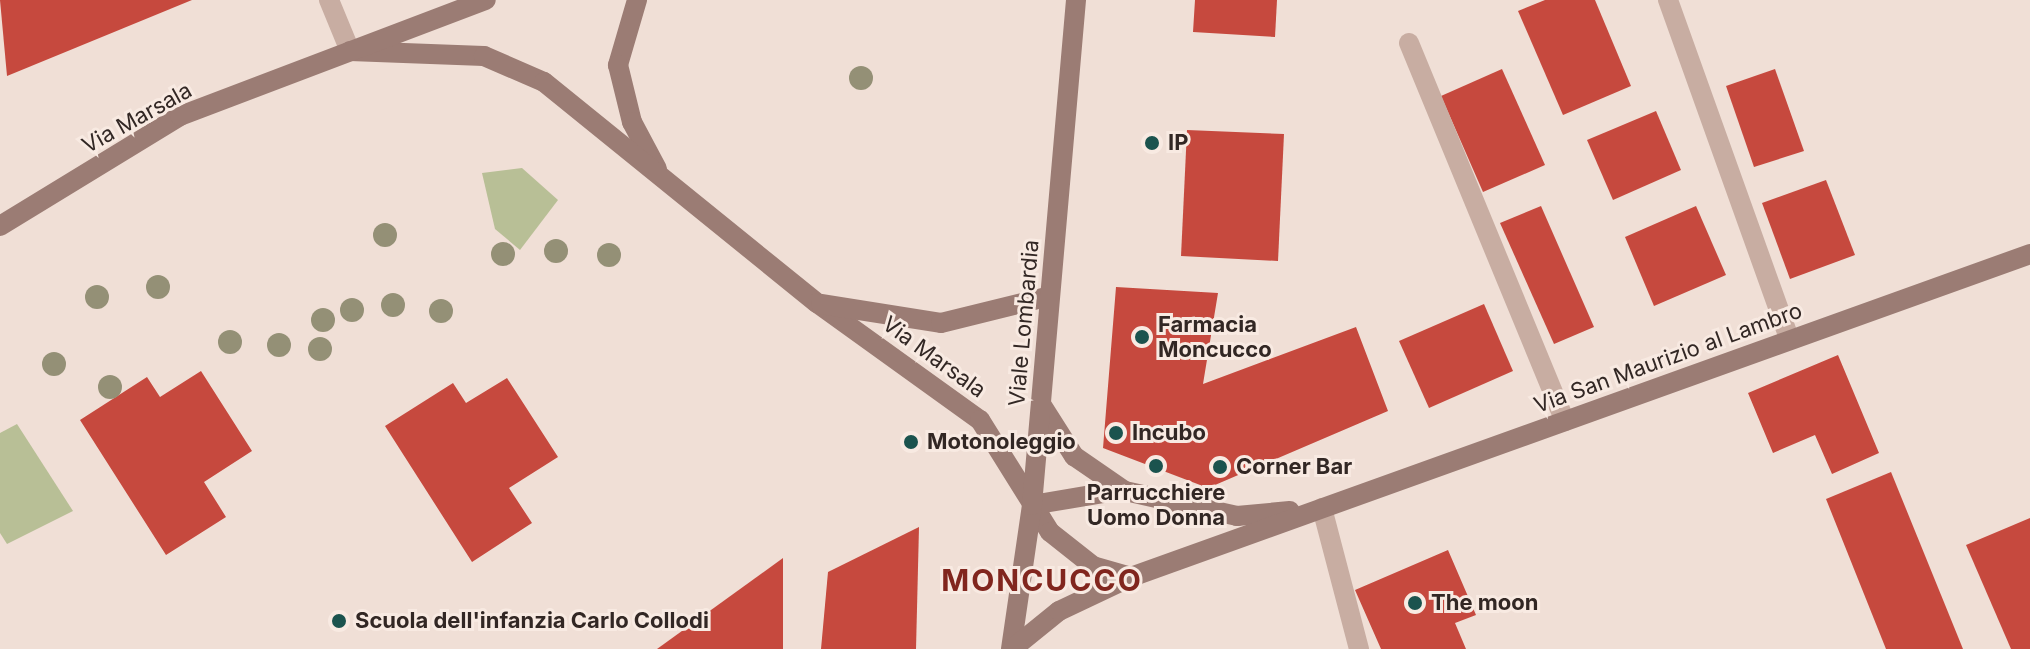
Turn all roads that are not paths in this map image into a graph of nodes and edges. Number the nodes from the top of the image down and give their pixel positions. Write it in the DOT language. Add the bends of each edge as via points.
graph roads {
  1 [pos="329,0"];
  2 [pos="486,0"];
  3 [pos="637,0"];
  4 [pos="1076,0"];
  5 [pos="1668,0"];
  6 [pos="1409,43"];
  7 [pos="350,51"];
  8 [pos="662,179"];
  9 [pos="0,226"];
  10 [pos="2030,254"];
  11 [pos="1050,296"];
  12 [pos="817,303"];
  13 [pos="1790,340"];
  14 [pos="1041,404"];
  15 [pos="1565,421"];
  16 [pos="1125,491"];
  17 [pos="1032,505"];
  18 [pos="1322,508"];
  19 [pos="1131,577"];
  20 [pos="1012,649"];
  21 [pos="1359,649"];
  1 -- 7 [label="street"];
  2 -- 7 [label="main road, Via Marsala"];
  3 -- 8 [label="main road, Via Marsala" via="618,65 632,122"];
  4 -- 11 [label="main road, Viale Lombardia"];
  5 -- 13 [label="street"];
  6 -- 15 [label="street"];
  7 -- 8 [label="main road, Via Marsala" via="484,56 520,66"];
  7 -- 9 [label="main road, Via Marsala" via="180,116"];
  8 -- 12 [label="main road, Via Marsala"];
  10 -- 13 [label="main road, Via San Maurizio al Lambro"];
  11 -- 12 [label="main road, Via Marsala" via="941,323"];
  11 -- 14 [label="main road, Viale Lombardia"];
  12 -- 17 [label="main road, Via Marsala" via="980,420"];
  13 -- 15 [label="main road, Via San Maurizio al Lambro"];
  14 -- 16 [label="main road, Via San Maurizio al Lambro" via="1074,456"];
  14 -- 17 [label="main road, Viale Lombardia"];
  15 -- 18 [label="main road, Via San Maurizio al Lambro"];
  16 -- 17 [label="main road, Via San Maurizio al Lambro" via="1082,491"];
  16 -- 18 [label="main road, Via San Maurizio al Lambro" via="1237,516"];
  17 -- 19 [label="main road" via="1070,550"];
  17 -- 20 [label="main road, Viale Lombardia"];
  18 -- 19 [label="main road, Via San Maurizio al Lambro"];
  18 -- 21 [label="street"];
  19 -- 20 [label="main road, Via San Maurizio al Lambro" via="1059,611"];
}
